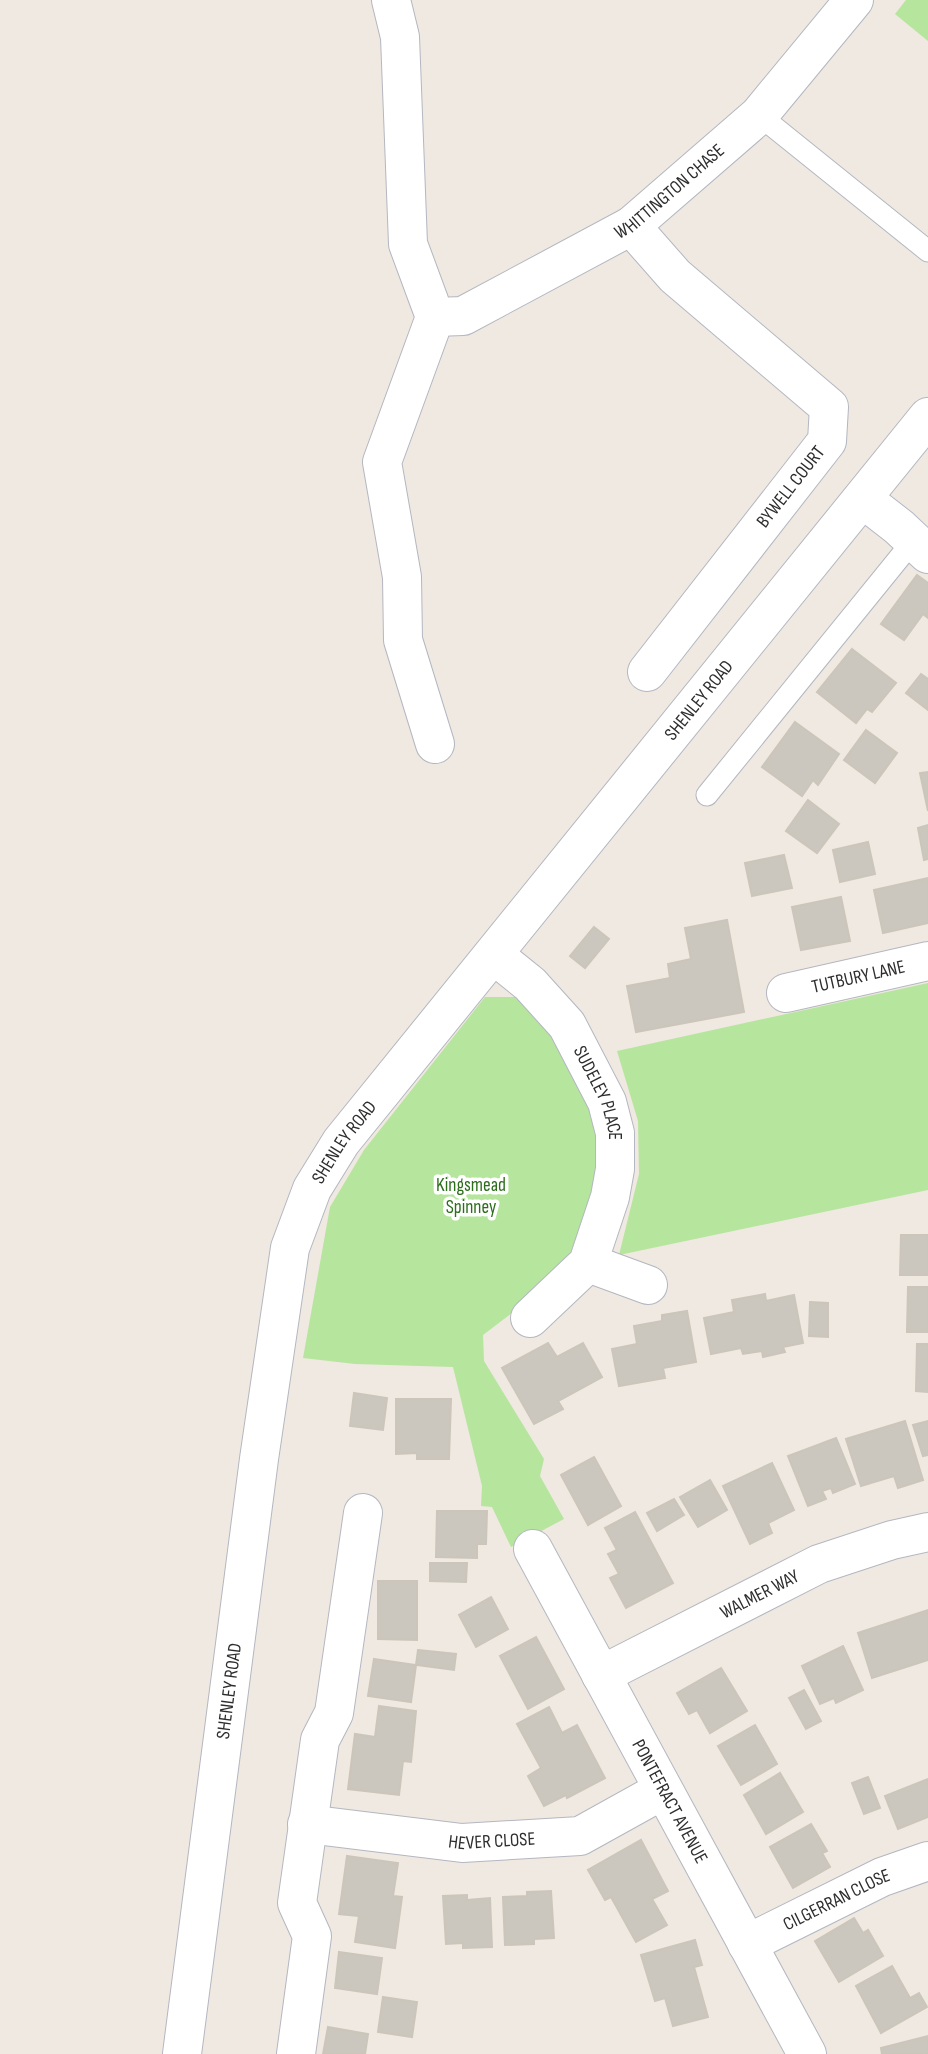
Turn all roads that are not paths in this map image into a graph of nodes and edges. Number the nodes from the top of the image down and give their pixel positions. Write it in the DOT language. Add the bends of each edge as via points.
graph roads {
  1 [pos="391,0"];
  2 [pos="838,6"];
  3 [pos="759,115"];
  4 [pos="631,226"];
  5 [pos="928,251"];
  6 [pos="435,317"];
  7 [pos="928,417"];
  8 [pos="863,499"];
  9 [pos="920,548"];
  10 [pos="647,672"];
  11 [pos="435,744"];
  12 [pos="707,795"];
  13 [pos="494,955"];
  14 [pos="928,961"];
  15 [pos="786,993"];
  16 [pos="588,1263"];
  17 [pos="648,1285"];
  18 [pos="530,1318"];
  19 [pos="363,1513"];
  20 [pos="928,1532"];
  21 [pos="533,1549"];
  22 [pos="601,1675"];
  23 [pos="663,1790"];
  24 [pos="307,1824"];
  25 [pos="928,1861"];
  26 [pos="747,1944"];
  27 [pos="182,2054"];
  28 [pos="296,2054"];
  29 [pos="807,2054"];
  1 -- 6 [label="street" via="400,37 408,244"];
  2 -- 3 [label="street, WHITTINGTON CHASE"];
  3 -- 4 [label="street, WHITTINGTON CHASE"];
  3 -- 5 [label="lane"];
  4 -- 6 [label="street, WHITTINGTON CHASE" via="463,316"];
  4 -- 10 [label="street, BYWELL COURT" via="674,276 829,407 827,441"];
  6 -- 11 [label="street" via="382,461 402,577 403,640"];
  7 -- 8 [label="street, SHENLEY ROAD"];
  8 -- 9 [label="street"];
  8 -- 13 [label="street, SHENLEY ROAD"];
  9 -- 12 [label="lane"];
  13 -- 16 [label="street, SUDELEY PLACE" via="530,984 567,1025 607,1102 615,1133 615,1169"];
  13 -- 27 [label="street, SHENLEY ROAD" via="341,1142 312,1189 290,1248"];
  14 -- 15 [label="street, TUTBURY LANE"];
  16 -- 17 [label="street"];
  16 -- 18 [label="street, SUDELEY PLACE"];
  19 -- 24 [label="street" via="334,1713 320,1740"];
  20 -- 22 [label="street, WALMER WAY" via="819,1564"];
  21 -- 22 [label="street, PONTEFRACT AVENUE"];
  22 -- 23 [label="street, PONTEFRACT AVENUE"];
  23 -- 24 [label="street, HEVER CLOSE" via="580,1836 462,1843"];
  23 -- 26 [label="street, PONTEFRACT AVENUE"];
  24 -- 28 [label="street" via="297,1903 312,1936"];
  25 -- 26 [label="street, CILGERRAN CLOSE" via="882,1877"];
  26 -- 29 [label="street, PONTEFRACT AVENUE"];
}
